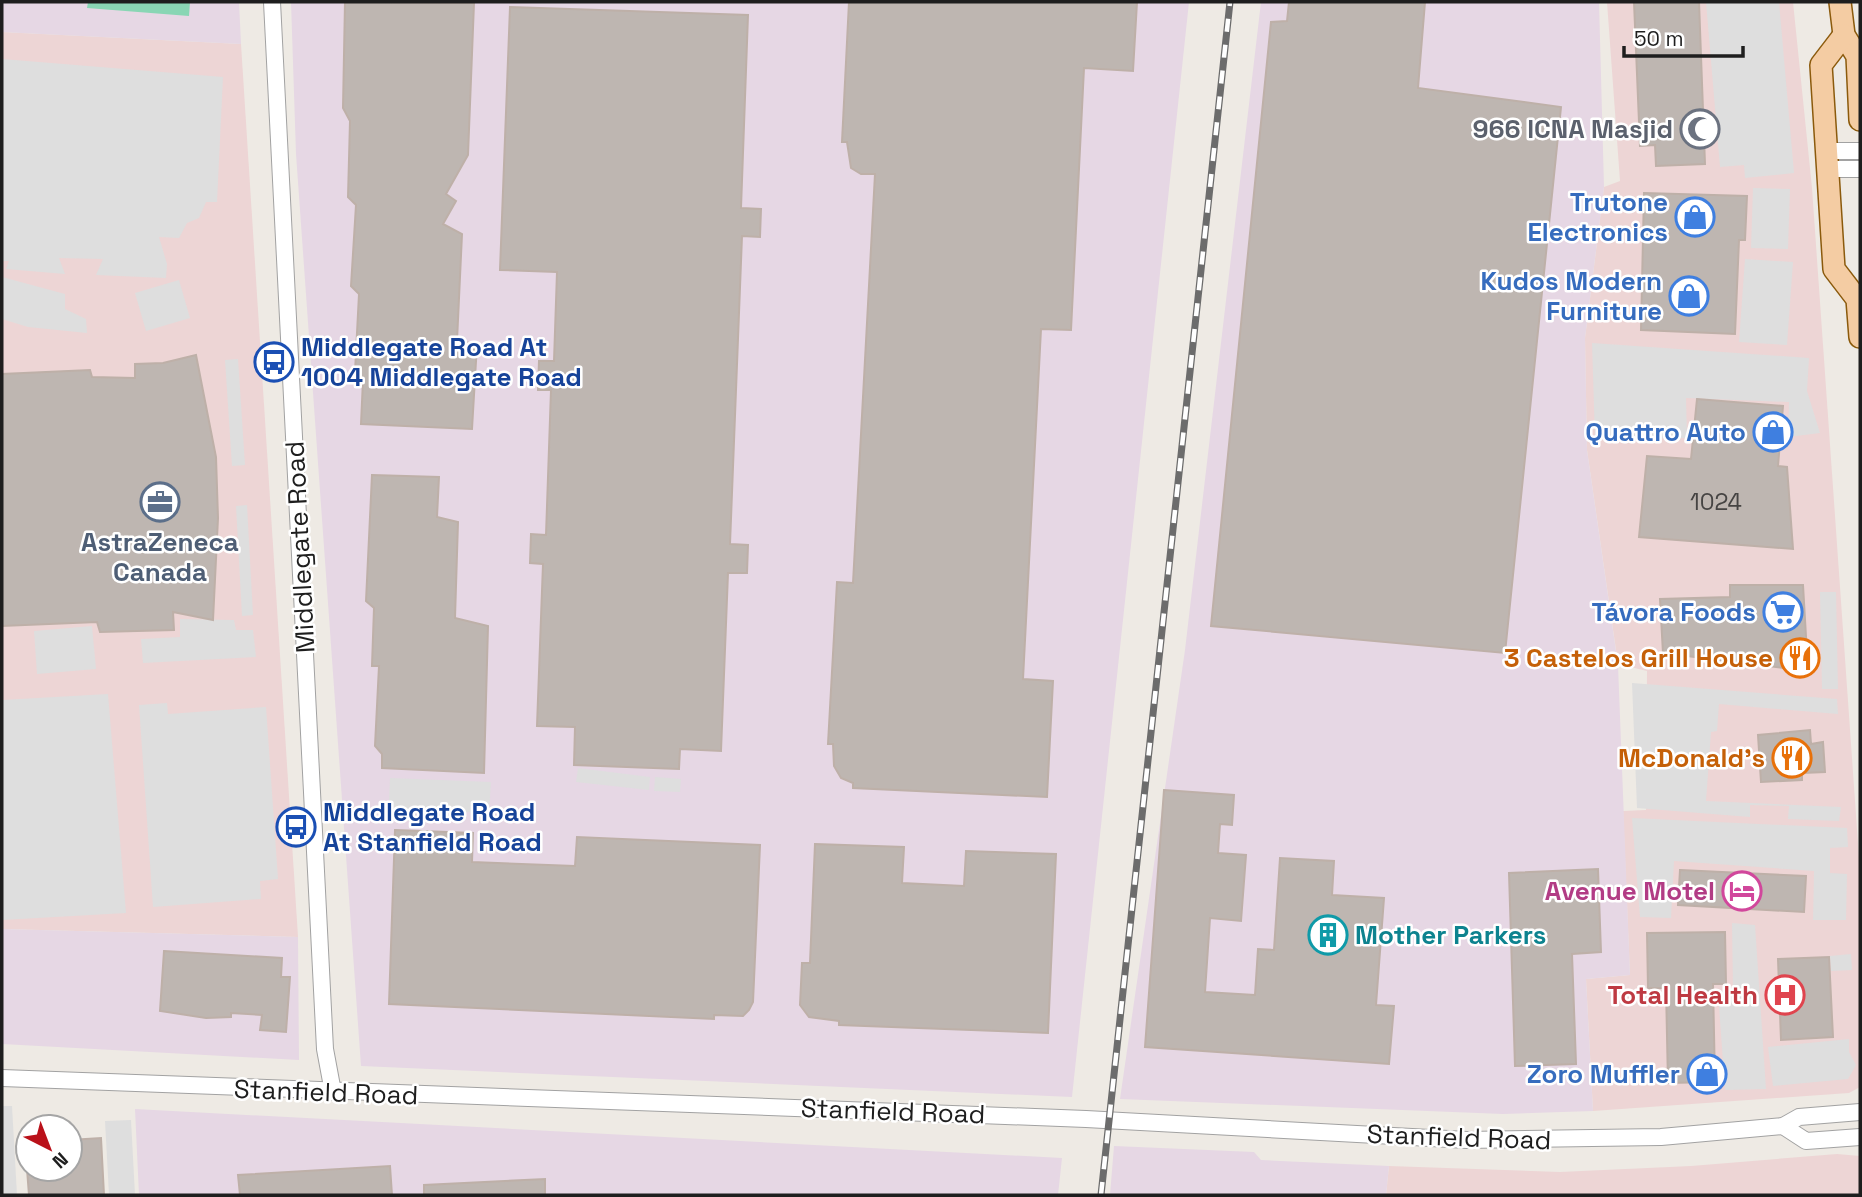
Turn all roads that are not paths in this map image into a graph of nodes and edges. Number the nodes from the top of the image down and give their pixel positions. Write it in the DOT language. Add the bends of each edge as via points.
graph roads {
  1 [pos="272,2"];
  2 [pos="1840,2"];
  3 [pos="1844,35"];
  4 [pos="1860,120"];
  5 [pos="1860,151"];
  6 [pos="1827,160"];
  7 [pos="1860,169"];
  8 [pos="1858,295"];
  9 [pos="1860,337"];
  10 [pos="2,1078"];
  11 [pos="333,1093"];
  12 [pos="1860,1112"];
  13 [pos="1783,1126"];
  14 [pos="1860,1137"];
  1 -- 11 [label="street, Middlegate Road" via="326,1049"];
  2 -- 3 [label="main road"];
  3 -- 4 [label="main road" via="1857,56"];
  3 -- 6 [label="main road" via="1821,65"];
  5 -- 6 [label="street"];
  6 -- 7 [label="street"];
  6 -- 8 [label="main road" via="1834,269"];
  8 -- 9 [label="main road"];
  10 -- 11 [label="street, Stanfield Road"];
  11 -- 13 [label="street, Stanfield Road" via="802,1107 1467,1140 1661,1137"];
  12 -- 13 [label="street, Stanfield Road" via="1799,1117"];
  13 -- 14 [label="street" via="1807,1141"];
}
